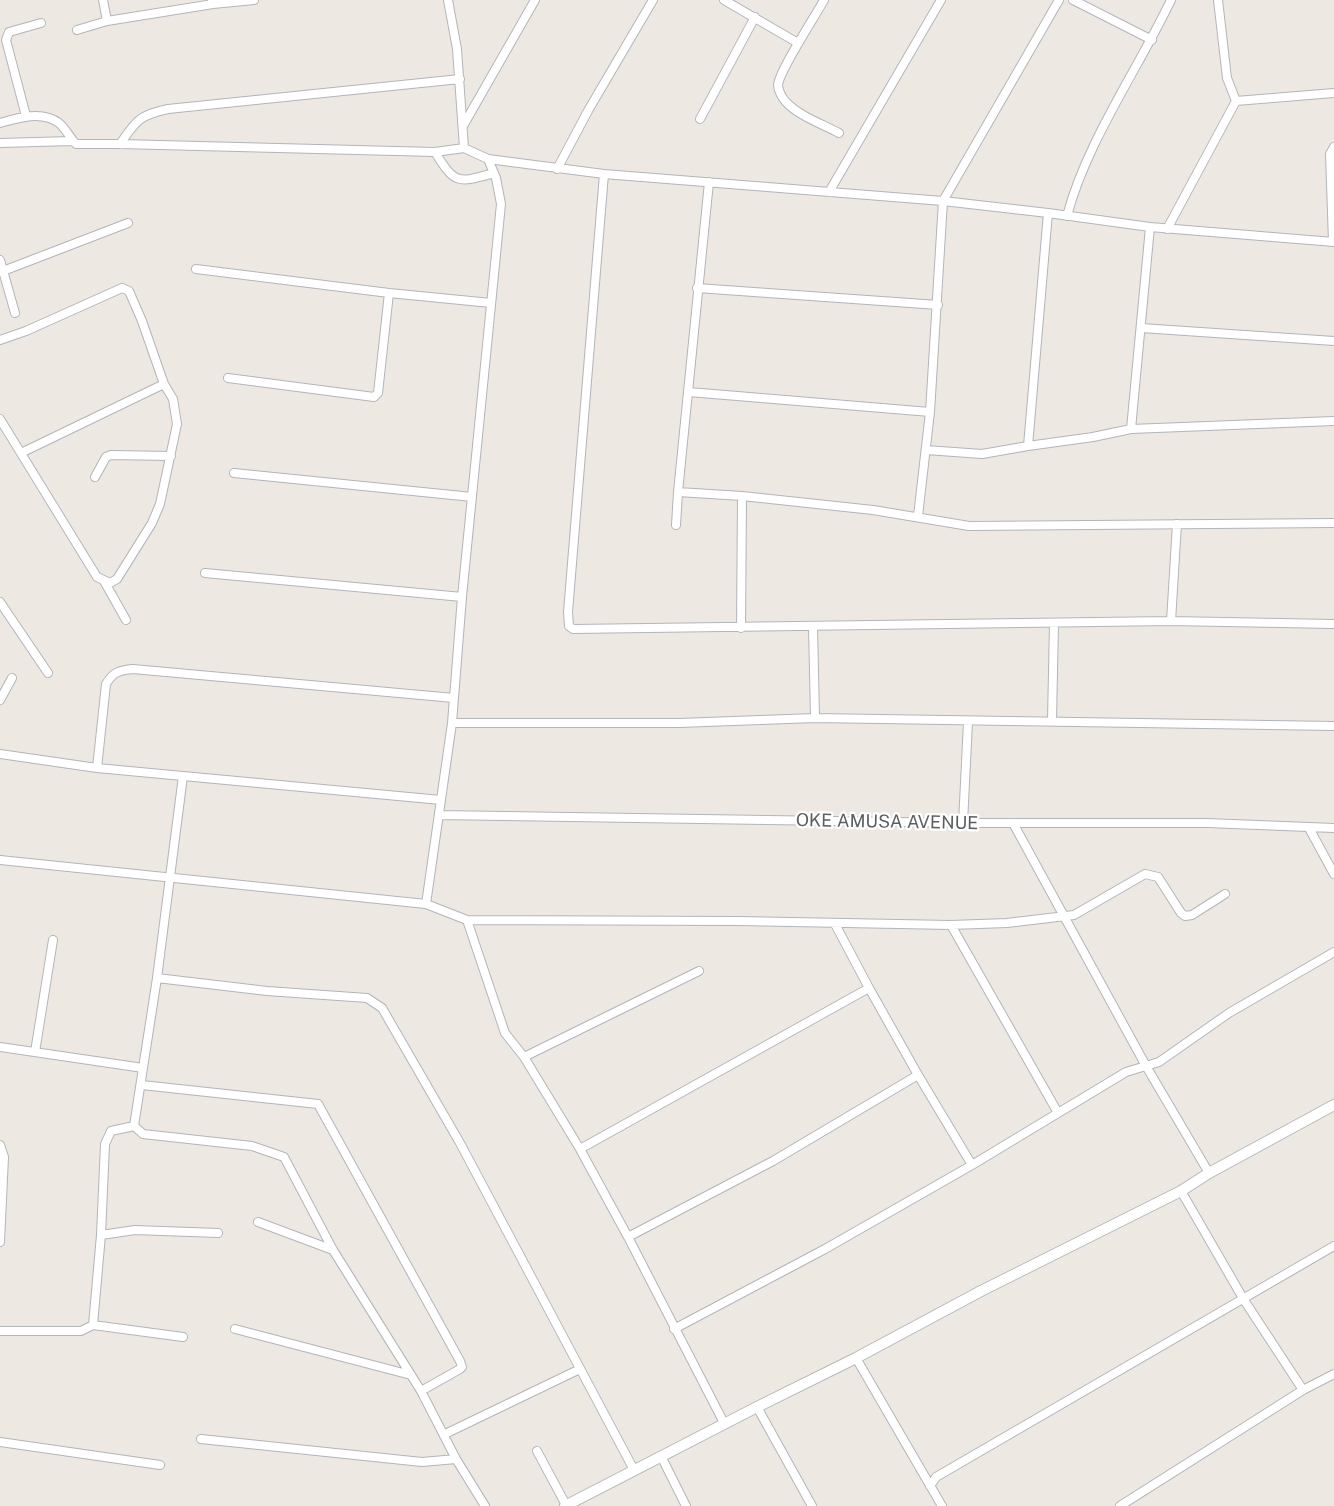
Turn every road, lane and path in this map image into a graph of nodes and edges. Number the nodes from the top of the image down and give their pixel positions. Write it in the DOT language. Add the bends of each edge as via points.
graph roads {
  1 [pos="103,0"];
  2 [pos="254,0"];
  3 [pos="448,0"];
  4 [pos="535,0"];
  5 [pos="653,0"];
  6 [pos="724,0"];
  7 [pos="824,0"];
  8 [pos="941,0"];
  9 [pos="1059,0"];
  10 [pos="1073,0"];
  11 [pos="1171,0"];
  12 [pos="1218,0"];
  13 [pos="212,2"];
  14 [pos="755,17"];
  15 [pos="107,21"];
  16 [pos="41,23"];
  17 [pos="77,30"];
  18 [pos="1152,40"];
  19 [pos="798,43"];
  20 [pos="460,80"];
  21 [pos="1334,93"];
  22 [pos="1236,101"];
  23 [pos="26,116"];
  24 [pos="700,120"];
  25 [pos="0,123"];
  26 [pos="463,126"];
  27 [pos="839,133"];
  28 [pos="72,140"];
  29 [pos="0,143"];
  30 [pos="120,144"];
  31 [pos="1334,147"];
  32 [pos="464,148"];
  33 [pos="435,152"];
  34 [pos="488,158"];
  35 [pos="557,169"];
  36 [pos="494,173"];
  37 [pos="604,174"];
  38 [pos="709,182"];
  39 [pos="829,192"];
  40 [pos="944,201"];
  41 [pos="1048,213"];
  42 [pos="1067,216"];
  43 [pos="128,223"];
  44 [pos="1150,227"];
  45 [pos="1168,229"];
  46 [pos="1334,242"];
  47 [pos="0,260"];
  48 [pos="196,269"];
  49 [pos="3,271"];
  50 [pos="697,288"];
  51 [pos="389,293"];
  52 [pos="491,303"];
  53 [pos="938,306"];
  54 [pos="15,313"];
  55 [pos="1141,328"];
  56 [pos="0,340"];
  57 [pos="1334,341"];
  58 [pos="228,378"];
  59 [pos="164,384"];
  60 [pos="689,392"];
  61 [pos="930,412"];
  62 [pos="0,419"];
  63 [pos="1334,421"];
  64 [pos="1131,429"];
  65 [pos="1028,446"];
  66 [pos="926,450"];
  67 [pos="21,453"];
  68 [pos="171,456"];
  69 [pos="234,473"];
  70 [pos="95,476"];
  71 [pos="678,492"];
  72 [pos="742,496"];
  73 [pos="472,497"];
  74 [pos="918,516"];
  75 [pos="1334,523"];
  76 [pos="1177,524"];
  77 [pos="676,525"];
  78 [pos="205,573"];
  79 [pos="104,582"];
  80 [pos="462,597"];
  81 [pos="0,602"];
  82 [pos="126,620"];
  83 [pos="1171,621"];
  84 [pos="1054,623"];
  85 [pos="1334,624"];
  86 [pos="812,626"];
  87 [pos="741,628"];
  88 [pos="48,673"];
  89 [pos="12,678"];
  90 [pos="454,698"];
  91 [pos="0,700"];
  92 [pos="815,718"];
  93 [pos="1052,721"];
  94 [pos="968,722"];
  95 [pos="452,723"];
  96 [pos="1334,726"];
  97 [pos="0,754"];
  98 [pos="96,768"];
  99 [pos="183,776"];
  100 [pos="441,800"];
  101 [pos="439,815"];
  102 [pos="1013,822"];
  103 [pos="963,824"];
  104 [pos="1309,828"];
  105 [pos="1334,828"];
  106 [pos="0,860"];
  107 [pos="1334,874"];
  108 [pos="171,877"];
  109 [pos="1225,894"];
  110 [pos="426,904"];
  111 [pos="1063,918"];
  112 [pos="467,920"];
  113 [pos="835,924"];
  114 [pos="951,925"];
  115 [pos="53,940"];
  116 [pos="1334,952"];
  117 [pos="699,971"];
  118 [pos="157,978"];
  119 [pos="869,988"];
  120 [pos="0,1047"];
  121 [pos="35,1052"];
  122 [pos="524,1058"];
  123 [pos="1146,1066"];
  124 [pos="144,1068"];
  125 [pos="918,1075"];
  126 [pos="142,1084"];
  127 [pos="1334,1105"];
  128 [pos="1058,1113"];
  129 [pos="134,1126"];
  130 [pos="0,1145"];
  131 [pos="580,1149"];
  132 [pos="972,1165"];
  133 [pos="1209,1173"];
  134 [pos="1181,1191"];
  135 [pos="258,1222"];
  136 [pos="218,1233"];
  137 [pos="101,1235"];
  138 [pos="628,1237"];
  139 [pos="0,1242"];
  140 [pos="1334,1246"];
  141 [pos="333,1250"];
  142 [pos="1244,1300"];
  143 [pos="93,1325"];
  144 [pos="234,1329"];
  145 [pos="674,1329"];
  146 [pos="0,1331"];
  147 [pos="183,1337"];
  148 [pos="856,1358"];
  149 [pos="580,1369"];
  150 [pos="1334,1374"];
  151 [pos="411,1375"];
  152 [pos="1303,1390"];
  153 [pos="421,1391"];
  154 [pos="756,1407"];
  155 [pos="724,1423"];
  156 [pos="445,1434"];
  157 [pos="201,1439"];
  158 [pos="0,1442"];
  159 [pos="537,1451"];
  160 [pos="661,1456"];
  161 [pos="456,1459"];
  162 [pos="160,1465"];
  163 [pos="634,1470"];
  164 [pos="930,1486"];
  165 [pos="485,1506"];
  166 [pos="566,1506"];
  167 [pos="686,1506"];
  168 [pos="812,1506"];
  169 [pos="942,1506"];
  170 [pos="1120,1506"];
  1 -- 15 [label="street"];
  2 -- 13 [label="street"];
  3 -- 20 [label="street"];
  4 -- 26 [label="street"];
  5 -- 35 [label="street"];
  6 -- 14 [label="street"];
  7 -- 19 [label="street"];
  8 -- 39 [label="street"];
  9 -- 40 [label="street"];
  10 -- 18 [label="street"];
  11 -- 18 [label="street"];
  12 -- 22 [label="street" via="1227,78"];
  13 -- 15 [label="street"];
  14 -- 19 [label="street"];
  14 -- 24 [label="street"];
  15 -- 17 [label="street"];
  16 -- 23 [label="street" via="9,32 6,40"];
  18 -- 42 [label="street" via="1094,146 1072,194"];
  19 -- 27 [label="street" via="779,79 781,95 792,108"];
  20 -- 26 [label="street"];
  20 -- 30 [label="street" via="168,109 143,115"];
  21 -- 22 [label="street"];
  22 -- 45 [label="street"];
  23 -- 25 [label="street"];
  23 -- 28 [label="street" via="58,122"];
  26 -- 32 [label="street"];
  28 -- 29 [label="street"];
  28 -- 30 [label="street" via="84,146"];
  30 -- 33 [label="street"];
  31 -- 46 [label="street" via="1330,154"];
  32 -- 33 [label="street"];
  32 -- 34 [label="street"];
  33 -- 36 [label="street" via="451,176 460,180"];
  34 -- 35 [label="street"];
  34 -- 36 [label="street"];
  35 -- 37 [label="street"];
  36 -- 52 [label="street" via="501,204"];
  37 -- 38 [label="street"];
  37 -- 87 [label="street" via="569,626 579,630"];
  38 -- 39 [label="street"];
  38 -- 50 [label="street"];
  39 -- 40 [label="street"];
  40 -- 41 [label="street"];
  40 -- 53 [label="street"];
  41 -- 42 [label="street"];
  41 -- 65 [label="street"];
  42 -- 44 [label="street"];
  43 -- 49 [label="street"];
  44 -- 45 [label="street"];
  44 -- 55 [label="street"];
  45 -- 46 [label="street"];
  47 -- 49 [label="street"];
  48 -- 51 [label="street"];
  49 -- 54 [label="street"];
  50 -- 53 [label="street"];
  50 -- 60 [label="street"];
  51 -- 52 [label="street"];
  51 -- 58 [label="street" via="378,393 374,397"];
  52 -- 73 [label="street"];
  53 -- 61 [label="street"];
  55 -- 57 [label="street"];
  55 -- 64 [label="street"];
  56 -- 59 [label="street" via="125,288 142,321"];
  59 -- 67 [label="street"];
  59 -- 68 [label="street" via="177,415"];
  60 -- 61 [label="street"];
  60 -- 71 [label="street"];
  61 -- 66 [label="street"];
  62 -- 67 [label="street"];
  63 -- 64 [label="street"];
  64 -- 65 [label="street"];
  65 -- 66 [label="street" via="982,454"];
  66 -- 74 [label="street"];
  67 -- 79 [label="street" via="97,577"];
  68 -- 70 [label="street" via="111,455 106,457"];
  68 -- 79 [label="street" via="160,504 152,523 116,579"];
  69 -- 73 [label="street"];
  71 -- 72 [label="street"];
  71 -- 77 [label="street"];
  72 -- 74 [label="street"];
  72 -- 87 [label="street"];
  73 -- 80 [label="street"];
  74 -- 76 [label="street" via="969,526"];
  75 -- 76 [label="street"];
  76 -- 83 [label="street"];
  78 -- 80 [label="street"];
  79 -- 82 [label="street"];
  80 -- 90 [label="street"];
  81 -- 88 [label="street"];
  83 -- 84 [label="street"];
  83 -- 85 [label="street"];
  84 -- 86 [label="street"];
  84 -- 93 [label="street"];
  86 -- 87 [label="street"];
  86 -- 92 [label="street"];
  89 -- 91 [label="street"];
  90 -- 95 [label="street"];
  90 -- 98 [label="street" via="121,670 111,675 106,684"];
  92 -- 94 [label="street"];
  92 -- 95 [label="street" via="679,723"];
  93 -- 94 [label="street"];
  93 -- 96 [label="street"];
  94 -- 103 [label="street"];
  95 -- 100 [label="street"];
  97 -- 98 [label="street"];
  98 -- 99 [label="street"];
  99 -- 100 [label="street"];
  99 -- 108 [label="street"];
  100 -- 101 [label="street"];
  101 -- 103 [label="street, OKE AMUSA AVENUE"];
  101 -- 110 [label="street"];
  102 -- 103 [label="street, OKE AMUSA AVENUE"];
  102 -- 104 [label="street, OKE AMUSA AVENUE" via="1207,823"];
  102 -- 111 [label="street"];
  104 -- 105 [label="street, OKE AMUSA AVENUE"];
  104 -- 107 [label="street"];
  106 -- 108 [label="street"];
  108 -- 110 [label="street"];
  108 -- 118 [label="street"];
  109 -- 111 [label="street" via="1185,916 1158,877 1145,874 1074,915"];
  110 -- 112 [label="street"];
  111 -- 114 [label="street"];
  111 -- 123 [label="street"];
  112 -- 113 [label="street"];
  112 -- 122 [label="street" via="500,1022"];
  113 -- 114 [label="street"];
  113 -- 119 [label="street"];
  114 -- 128 [label="street"];
  115 -- 121 [label="street"];
  116 -- 123 [label="street" via="1229,1013 1159,1062"];
  117 -- 122 [label="street"];
  118 -- 124 [label="street"];
  118 -- 149 [label="street" via="267,991 367,998 382,1008 460,1143"];
  119 -- 125 [label="street"];
  119 -- 131 [label="street"];
  120 -- 121 [label="street"];
  121 -- 124 [label="street"];
  122 -- 131 [label="street"];
  123 -- 128 [label="street" via="1126,1072"];
  123 -- 133 [label="street"];
  124 -- 126 [label="street"];
  125 -- 132 [label="street"];
  125 -- 138 [label="street" via="773,1160"];
  126 -- 129 [label="street"];
  126 -- 153 [label="street" via="318,1104 460,1361 460,1369"];
  127 -- 133 [label="street"];
  128 -- 132 [label="street"];
  129 -- 137 [label="street" via="111,1131 105,1144"];
  129 -- 141 [label="street" via="143,1134 252,1146 284,1157"];
  130 -- 139 [label="street" via="4,1157"];
  131 -- 138 [label="street"];
  132 -- 145 [label="street" via="825,1249"];
  133 -- 134 [label="street"];
  134 -- 142 [label="street"];
  134 -- 148 [label="street" via="980,1291"];
  135 -- 141 [label="street"];
  136 -- 137 [label="street" via="135,1230"];
  137 -- 143 [label="street"];
  138 -- 145 [label="street"];
  140 -- 142 [label="street"];
  141 -- 151 [label="street"];
  142 -- 152 [label="street"];
  142 -- 164 [label="street" via="936,1477"];
  143 -- 146 [label="street" via="81,1331"];
  143 -- 147 [label="street"];
  144 -- 151 [label="street"];
  145 -- 155 [label="street"];
  148 -- 154 [label="street"];
  148 -- 164 [label="street"];
  149 -- 156 [label="street"];
  149 -- 163 [label="street"];
  150 -- 152 [label="street"];
  151 -- 153 [label="street"];
  152 -- 170 [label="street"];
  153 -- 156 [label="street"];
  154 -- 155 [label="street"];
  154 -- 168 [label="street"];
  155 -- 160 [label="street"];
  156 -- 161 [label="street"];
  157 -- 161 [label="street" via="422,1462"];
  158 -- 162 [label="street"];
  159 -- 166 [label="street"];
  160 -- 163 [label="street"];
  160 -- 167 [label="street"];
  161 -- 165 [label="street"];
  163 -- 166 [label="street"];
  164 -- 169 [label="street"];
}
